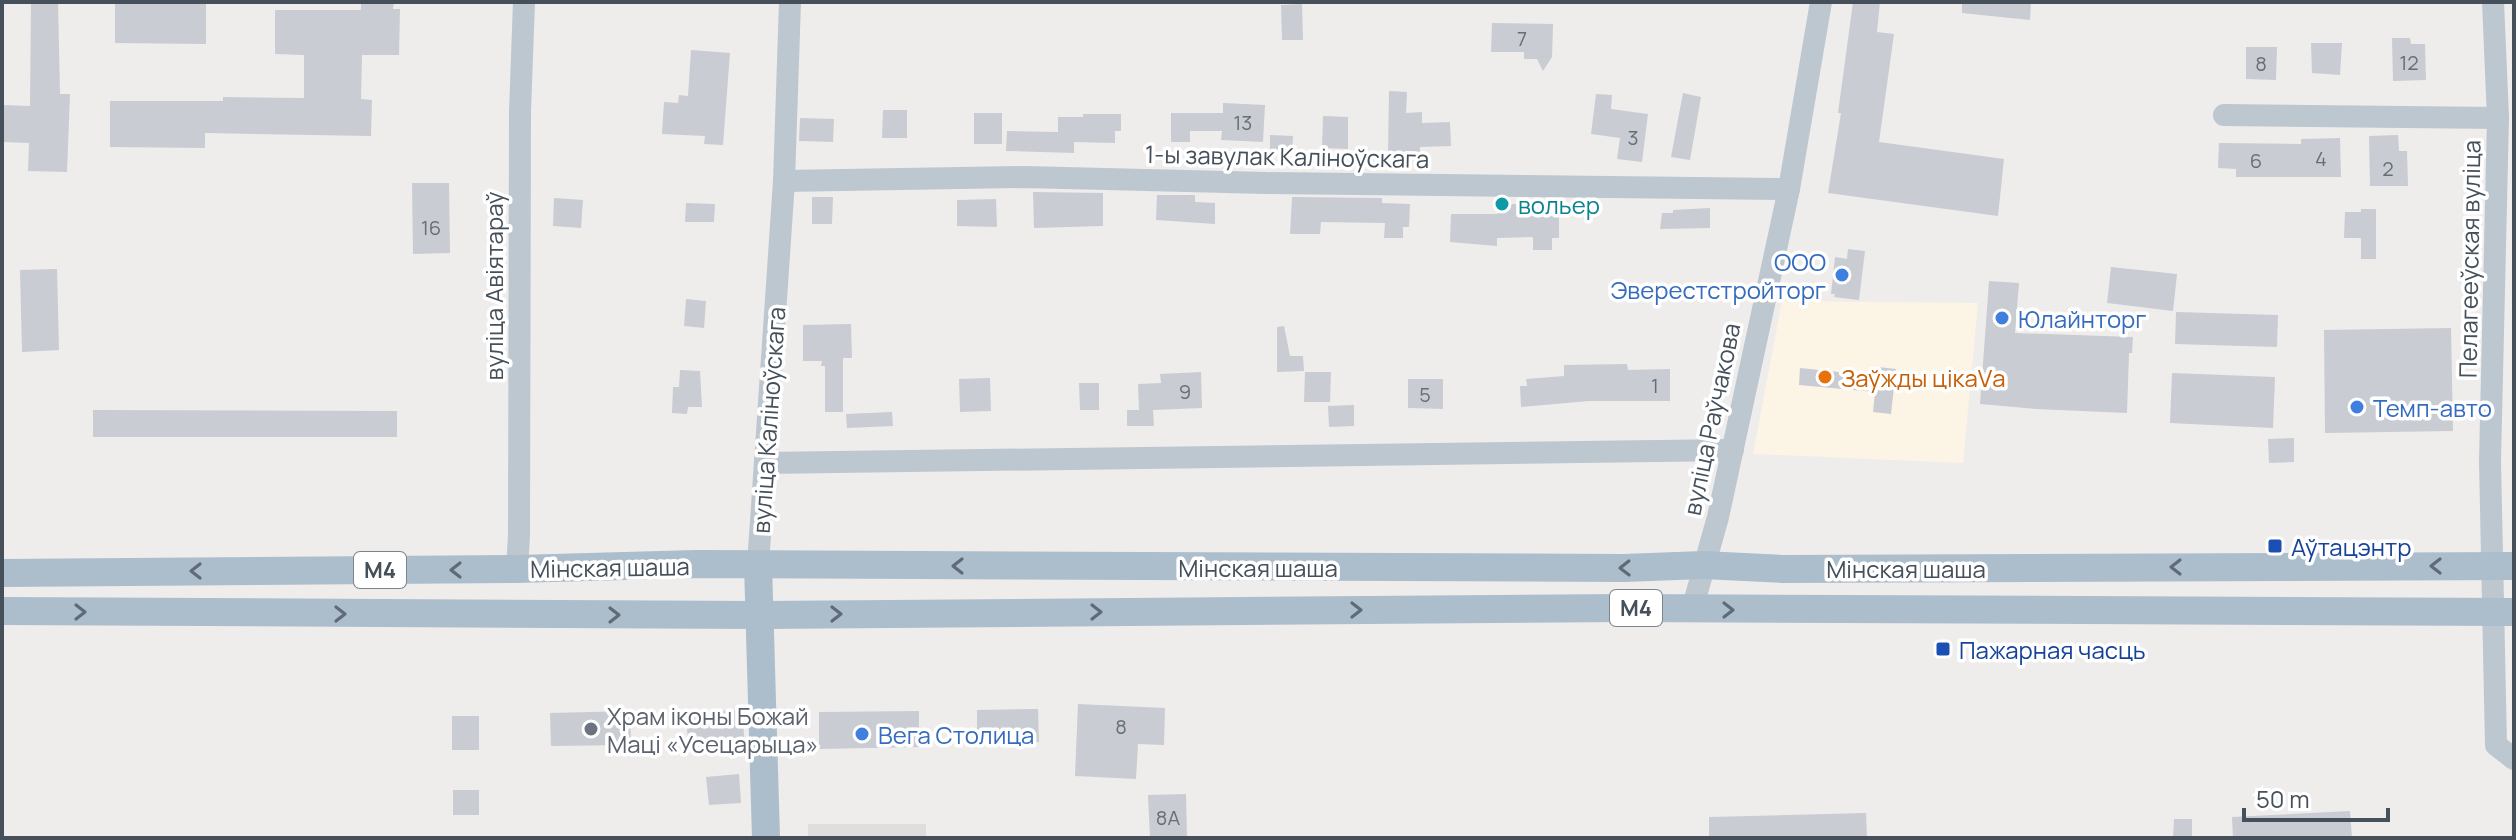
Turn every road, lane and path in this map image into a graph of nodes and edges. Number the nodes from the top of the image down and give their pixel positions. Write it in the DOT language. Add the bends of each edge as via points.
graph roads {
  1 [pos="524,2"];
  2 [pos="790,2"];
  3 [pos="1821,2"];
  4 [pos="2493,2"];
  5 [pos="2224,115"];
  6 [pos="2498,118"];
  7 [pos="784,181"];
  8 [pos="1789,189"];
  9 [pos="1733,450"];
  10 [pos="765,463"];
  11 [pos="758,565"];
  12 [pos="1703,565"];
  13 [pos="2503,566"];
  14 [pos="517,569"];
  15 [pos="2,573"];
  16 [pos="1692,610"];
  17 [pos="2,611"];
  18 [pos="2503,612"];
  19 [pos="758,615"];
  20 [pos="2514,759"];
  21 [pos="766,838"];
  1 -- 14 [label="street, вуліца Авіятараў"];
  2 -- 7 [label="street, вуліца Каліноўскага"];
  3 -- 8 [label="street, вуліца Раўчакова"];
  4 -- 6 [label="street, Пелагееўская вуліца"];
  5 -- 6 [label="street"];
  6 -- 13 [label="street, Пелагееўская вуліца" via="2490,461"];
  7 -- 8 [label="street, 1-ы завулак Каліноўскага" via="1024,177"];
  7 -- 10 [label="street, вуліца Каліноўскага"];
  8 -- 9 [label="street, вуліца Раўчакова"];
  9 -- 10 [label="street"];
  9 -- 12 [label="street, вуліца Раўчакова"];
  10 -- 11 [label="street, вуліца Каліноўскага"];
  12 -- 11 [label="main road, Мінская шаша / М4, one-way"];
  11 -- 14 [label="main road, Мінская шаша / М4"];
  11 -- 19 [label="main road, вуліца Каліноўскага"];
  13 -- 12 [label="main road, Мінская шаша / М4, one-way"];
  12 -- 16 [label="street, вуліца Раўчакова"];
  13 -- 18 [label="street, Пелагееўская вуліца"];
  14 -- 15 [label="main road, Мінская шаша / М4, one-way"];
  16 -- 18 [label="main road, Мінская шаша / М4, one-way"];
  19 -- 16 [label="main road, Мінская шаша / М4, one-way"];
  17 -- 19 [label="main road, Мінская шаша / М4, one-way"];
  18 -- 20 [label="street, Пелагееўская вуліца" via="2496,745"];
  19 -- 21 [label="main road, вуліца Каліноўскага"];
}
